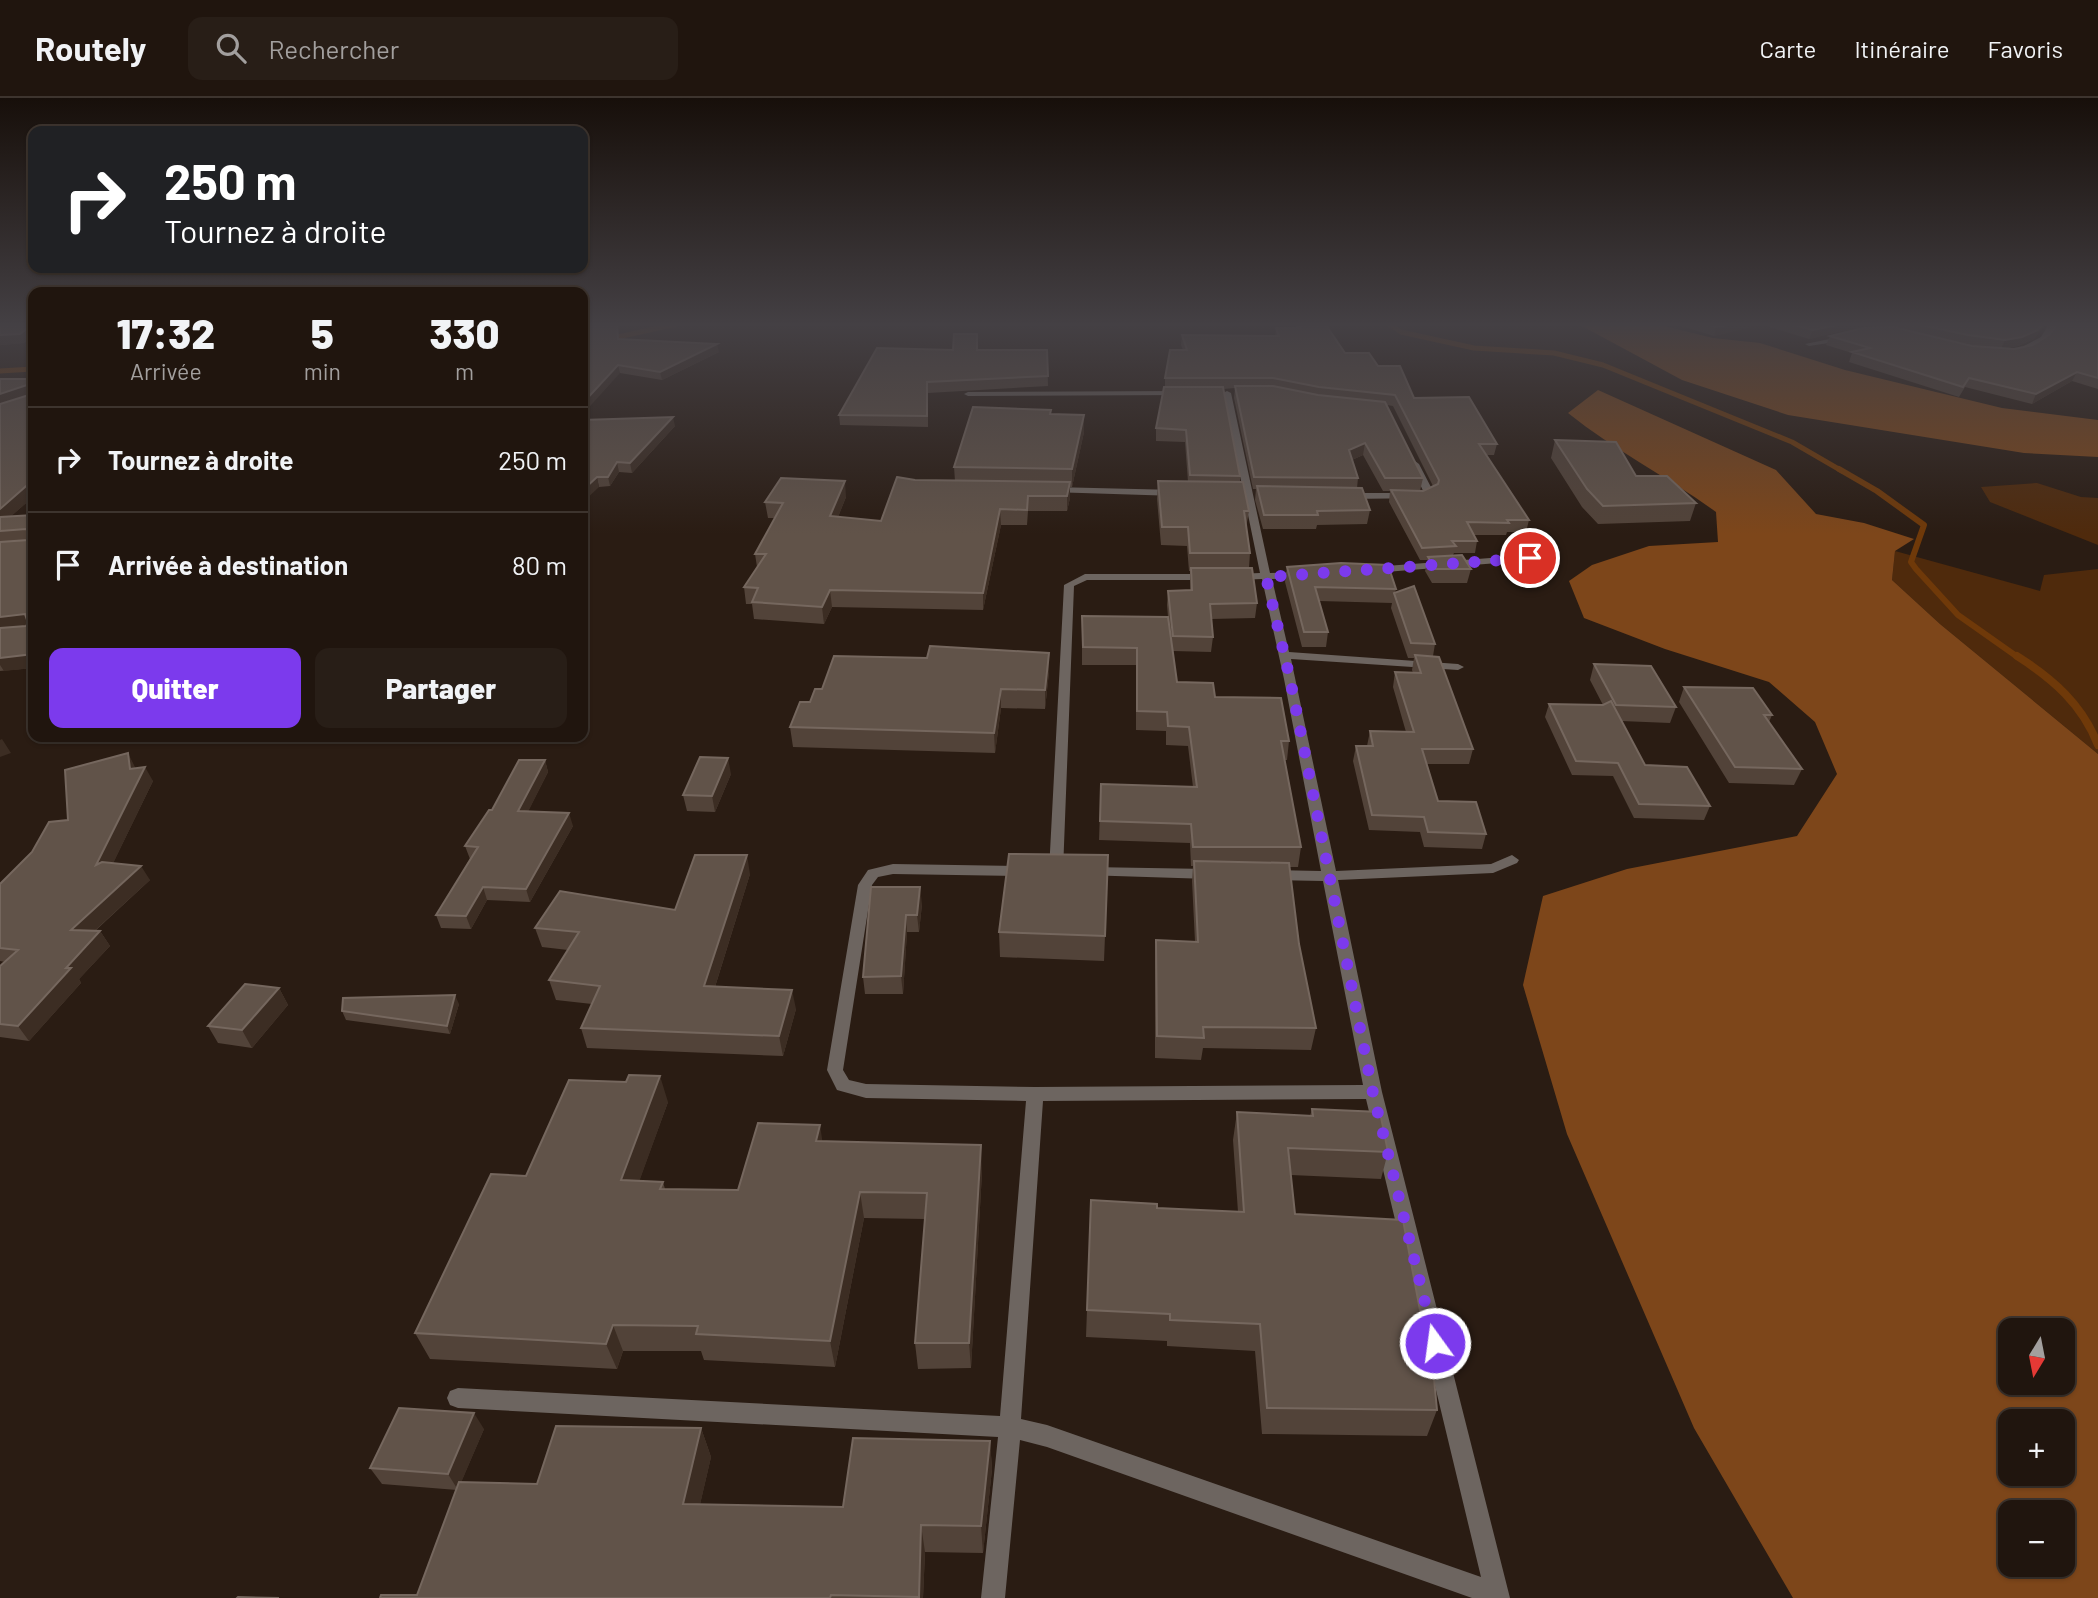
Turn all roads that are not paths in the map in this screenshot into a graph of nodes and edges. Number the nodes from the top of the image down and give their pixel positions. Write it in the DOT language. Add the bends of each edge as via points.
graph roads {
  1 [pos="1227,394"];
  2 [pos="1412,457"];
  3 [pos="1041,490"];
  4 [pos="1192,493"];
  5 [pos="1341,496"];
  6 [pos="1530,558"];
  7 [pos="1361,571"];
  8 [pos="1314,574"];
  9 [pos="1266,577"];
  10 [pos="1284,655"];
  11 [pos="1458,667"];
  12 [pos="1512,860"];
  13 [pos="1056,872"];
  14 [pos="1220,874"];
  15 [pos="1248,875"];
  16 [pos="1330,876"];
  17 [pos="1373,1093"];
  18 [pos="1035,1094"];
  19 [pos="458,1398"];
  20 [pos="1010,1427"];
  21 [pos="1498,1597"];
  22 [pos="993,1598"];
  1 -- 9 [label="street"];
  2 -- 5 [label="street" via="1427,496"];
  3 -- 4 [label="street"];
  6 -- 7 [label="street"];
  8 -- 9 [label="street"];
  9 -- 10 [label="street"];
  9 -- 13 [label="street" via="1085,576 1069,586"];
  10 -- 11 [label="street"];
  10 -- 16 [label="street"];
  12 -- 16 [label="street" via="1493,868"];
  13 -- 14 [label="street"];
  13 -- 18 [label="street" via="892,869 873,873 865,885 835,1070 843,1085 866,1091"];
  15 -- 16 [label="street"];
  16 -- 17 [label="street"];
  17 -- 18 [label="street"];
  17 -- 21 [label="street"];
  18 -- 20 [label="street"];
  19 -- 20 [label="street"];
  20 -- 21 [label="street" via="1047,1436"];
  20 -- 22 [label="street"];
}
